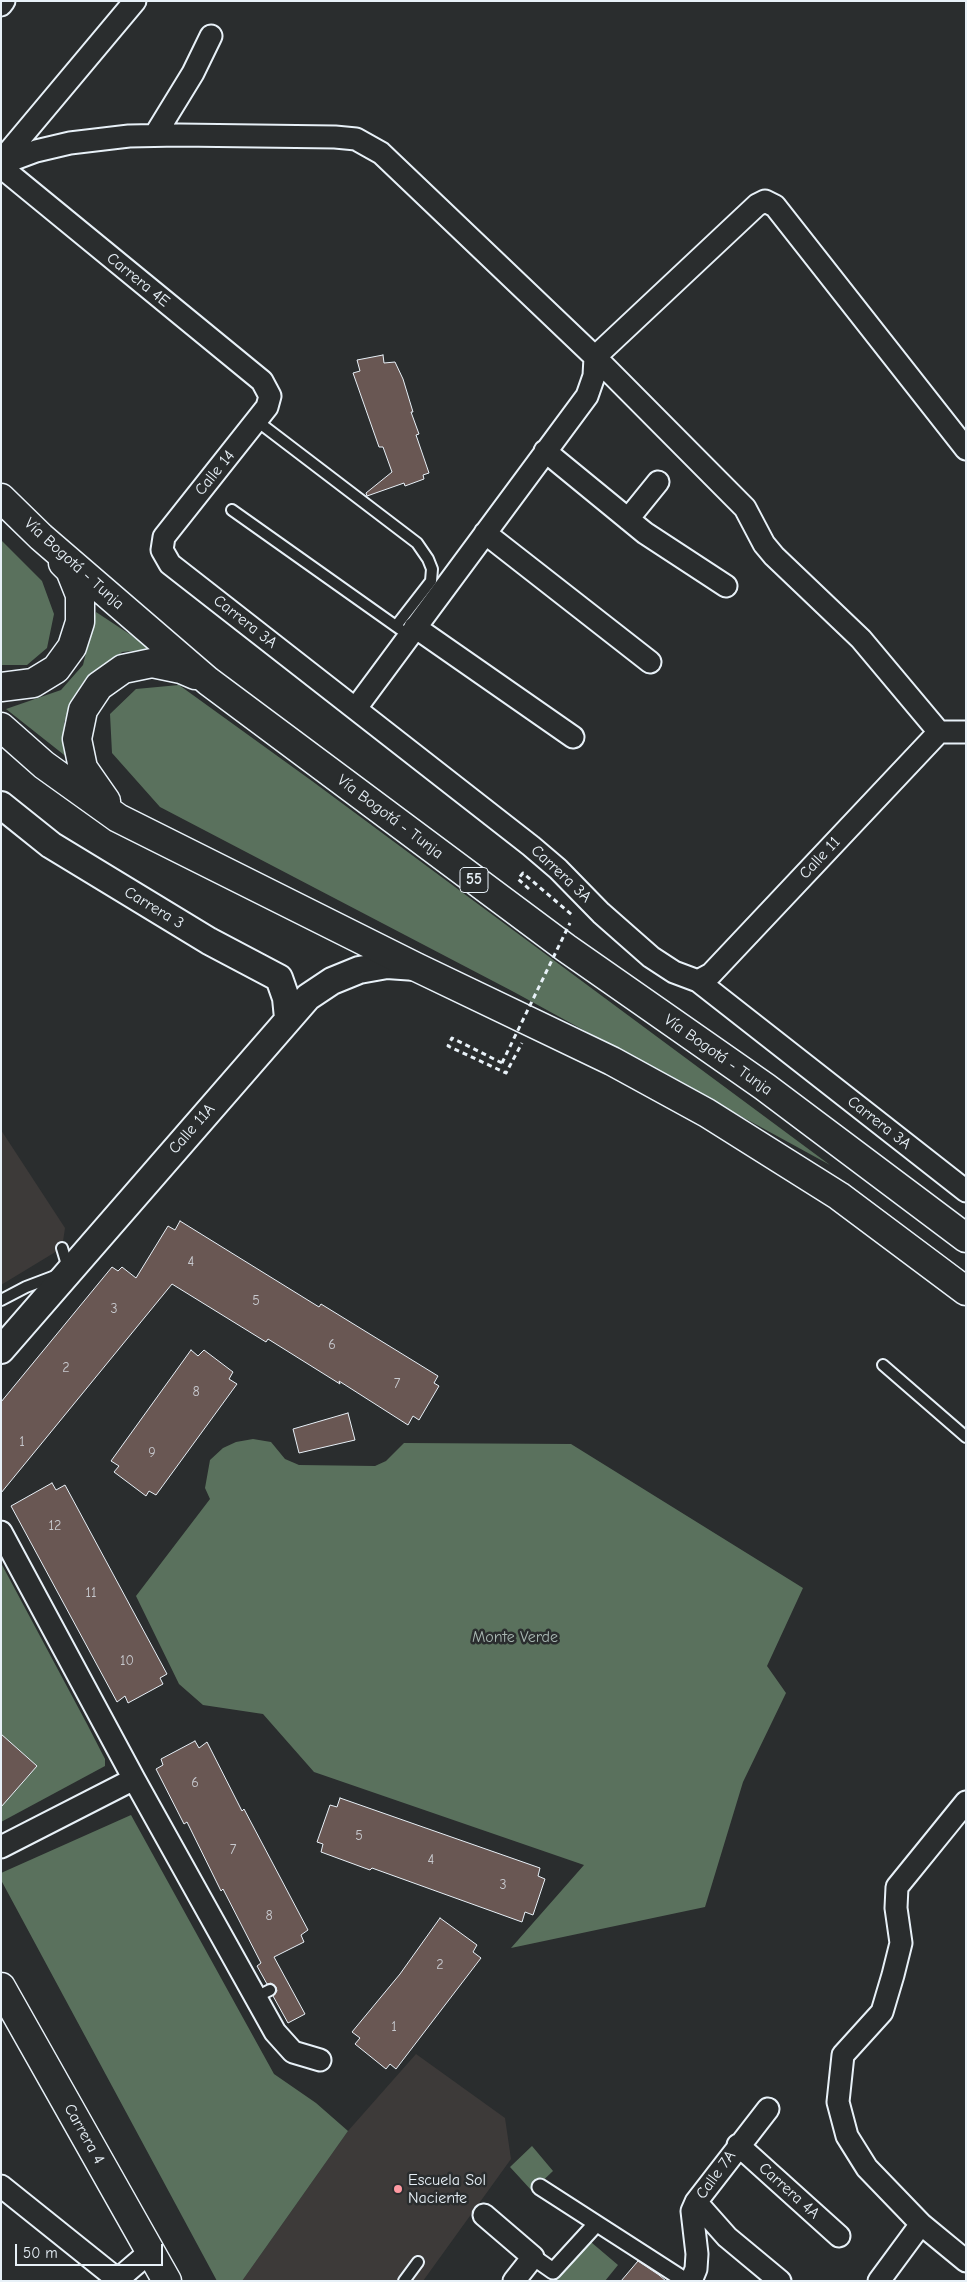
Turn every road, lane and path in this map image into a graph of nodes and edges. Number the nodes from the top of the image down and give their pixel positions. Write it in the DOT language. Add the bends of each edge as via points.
graph roads {
  1 [pos="4,1"];
  2 [pos="134,1"];
  3 [pos="1,5"];
  4 [pos="211,36"];
  5 [pos="155,135"];
  6 [pos="1,164"];
  7 [pos="595,358"];
  8 [pos="270,396"];
  9 [pos="257,421"];
  10 [pos="966,449"];
  11 [pos="545,451"];
  12 [pos="658,482"];
  13 [pos="1,498"];
  14 [pos="232,510"];
  15 [pos="628,519"];
  16 [pos="485,532"];
  17 [pos="41,537"];
  18 [pos="162,550"];
  19 [pos="726,586"];
  20 [pos="407,629"];
  21 [pos="650,662"];
  22 [pos="208,681"];
  23 [pos="1,687"];
  24 [pos="356,708"];
  25 [pos="1,727"];
  26 [pos="939,732"];
  27 [pos="966,732"];
  28 [pos="573,737"];
  29 [pos="1,805"];
  30 [pos="118,818"];
  31 [pos="533,892"];
  32 [pos="593,904"];
  33 [pos="562,917"];
  34 [pos="416,968"];
  35 [pos="698,982"];
  36 [pos="288,1018"];
  37 [pos="533,1022"];
  38 [pos="966,1191"];
  39 [pos="966,1238"];
  40 [pos="65,1260"];
  41 [pos="966,1291"];
  42 [pos="1,1300"];
  43 [pos="1,1350"];
  44 [pos="883,1365"];
  45 [pos="966,1437"];
  46 [pos="1,1532"];
  47 [pos="134,1779"];
  48 [pos="966,1802"];
  49 [pos="1,1847"];
  50 [pos="1,1987"];
  51 [pos="320,2060"];
  52 [pos="768,2109"];
  53 [pos="738,2145"];
  54 [pos="1,2186"];
  55 [pos="540,2187"];
  56 [pos="696,2202"];
  57 [pos="484,2215"];
  58 [pos="596,2224"];
  59 [pos="921,2224"];
  60 [pos="839,2236"];
  61 [pos="150,2251"];
  62 [pos="533,2257"];
  63 [pos="966,2261"];
  64 [pos="418,2262"];
  65 [pos="116,2280"];
  66 [pos="167,2281"];
  67 [pos="404,2281"];
  68 [pos="514,2281"];
  69 [pos="686,2281"];
  70 [pos="691,2281"];
  71 [pos="780,2281"];
  72 [pos="880,2281"];
  1 -- 3 [label="street"];
  2 -- 6 [label="street"];
  4 -- 5 [label="street" via="193,73"];
  5 -- 6 [label="street" via="70,143"];
  5 -- 7 [label="street" via="356,140 381,153"];
  6 -- 8 [label="street, Carrera 4E" via="262,381"];
  7 -- 10 [label="street" via="765,200 775,206"];
  7 -- 11 [label="street" via="594,376 587,396"];
  7 -- 26 [label="street" via="745,508 774,556 861,639"];
  8 -- 9 [label="street, Calle 14" via="267,408"];
  9 -- 18 [label="street, Calle 14" via="164,537"];
  9 -- 20 [label="lane" via="417,543 430,564 432,581"];
  11 -- 15 [label="street"];
  11 -- 16 [label="street"];
  12 -- 15 [label="street"];
  13 -- 17 [label="main road, Vía Bogotá - Tunja / 55"];
  14 -- 20 [label="lane"];
  15 -- 19 [label="street" via="644,533"];
  16 -- 20 [label="street"];
  16 -- 21 [label="street"];
  17 -- 22 [label="main road, Vía Bogotá - Tunja / 55"];
  17 -- 23 [label="main road" via="70,570 80,595 80,622 72,647 56,668 33,683"];
  18 -- 24 [label="street, Carrera 3A" via="170,564"];
  20 -- 24 [label="street"];
  20 -- 28 [label="street"];
  22 -- 30 [label="main road" via="181,669 152,663 123,670 99,686 83,710 78,739 83,768"];
  22 -- 39 [label="main road, Vía Bogotá - Tunja / 55" via="566,948 765,1087"];
  24 -- 32 [label="street, Carrera 3A" via="531,846"];
  25 -- 30 [label="main road" via="44,765"];
  26 -- 27 [label="street"];
  26 -- 35 [label="street, Calle 11" via="711,974"];
  29 -- 36 [label="street, Carrera 3" via="51,845 209,941 279,978"];
  30 -- 34 [label="main road"];
  31 -- 32 [label="path" via="518,879 524,873 582,923"];
  32 -- 35 [label="street, Carrera 3A" via="651,957"];
  33 -- 37 [label="path, bridge" via="570,924 502,1063 452,1038 448,1046 506,1073"];
  34 -- 36 [label="street, Calle 11A" via="387,965 358,970 332,981 308,997"];
  34 -- 37 [label="main road"];
  35 -- 38 [label="street, Carrera 3A"];
  36 -- 40 [label="street, Calle 11A"];
  37 -- 41 [label="main road" via="612,1061 748,1139 839,1196"];
  40 -- 42 [label="lane"];
  40 -- 43 [label="street, Calle 11A"];
  44 -- 45 [label="lane"];
  46 -- 47 [label="street"];
  47 -- 49 [label="street"];
  47 -- 51 [label="street" via="263,1994 275,2032 293,2052"];
  48 -- 59 [label="street" via="896,1887 901,1943 882,2012 843,2055 838,2102 847,2136 867,2168"];
  50 -- 61 [label="main road, Carrera 4"];
  52 -- 53 [label="street, Calle 7A"];
  53 -- 56 [label="street, Calle 7A"];
  53 -- 60 [label="street, Carrera 4A"];
  54 -- 65 [label="street"];
  55 -- 58 [label="street"];
  56 -- 70 [label="street, Calle 7A" via="692,2211 696,2270"];
  56 -- 71 [label="street" via="727,2236"];
  57 -- 62 [label="street"];
  58 -- 62 [label="street" via="553,2271"];
  58 -- 69 [label="street"];
  59 -- 63 [label="street"];
  59 -- 72 [label="street"];
  61 -- 65 [label="street"];
  61 -- 66 [label="main road, Carrera 4"];
  62 -- 68 [label="street"];
  64 -- 67 [label="lane"];
}
